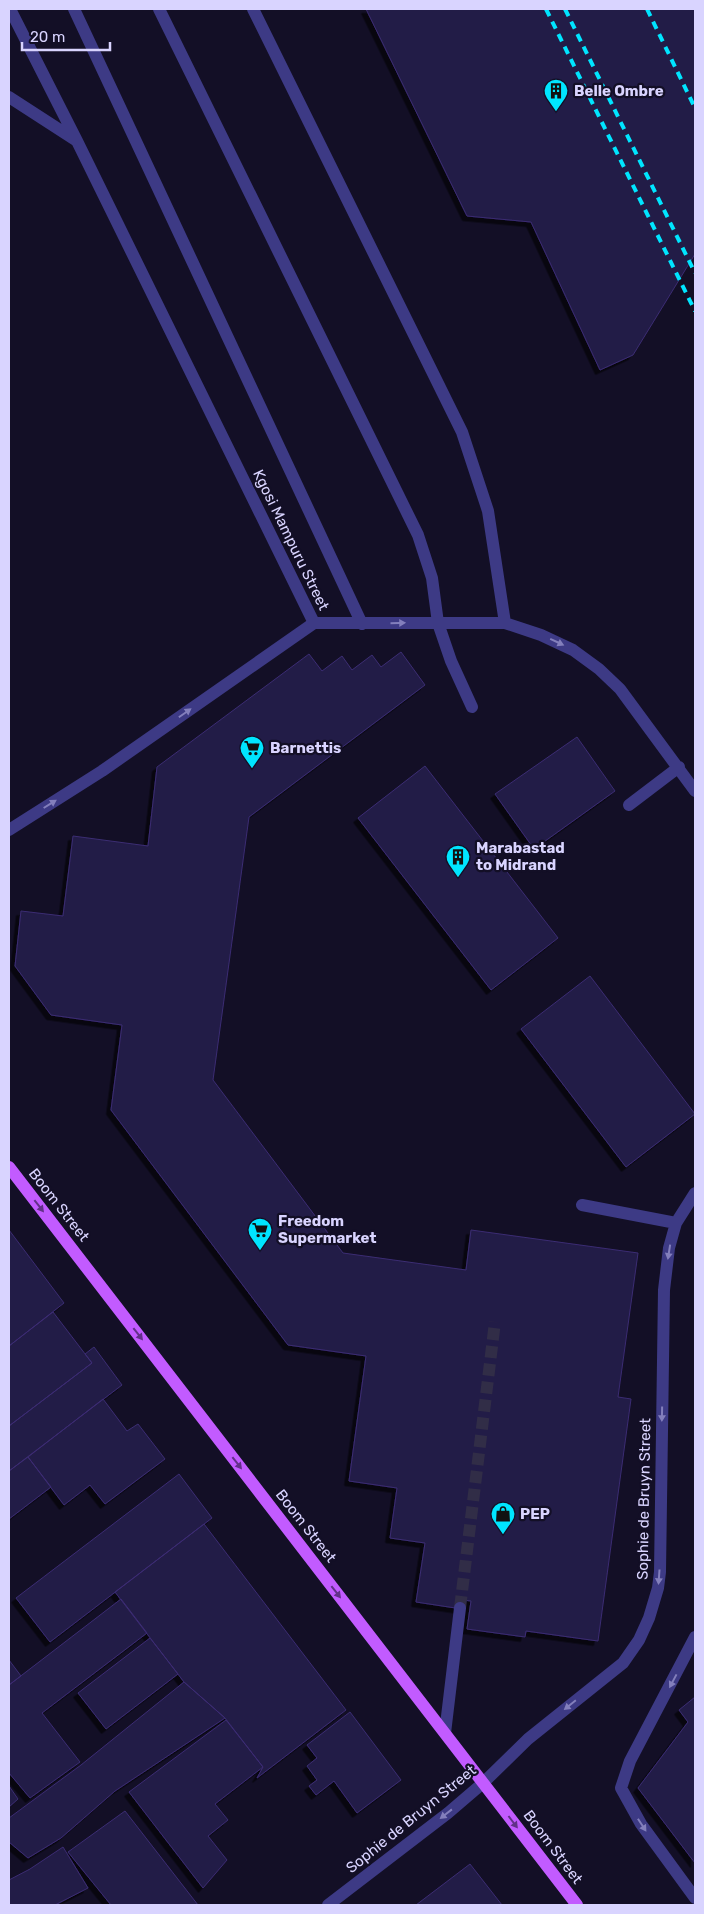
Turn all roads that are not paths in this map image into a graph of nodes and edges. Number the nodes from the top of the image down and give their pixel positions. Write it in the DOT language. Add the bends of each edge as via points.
graph roads {
  1 [pos="10,9"];
  2 [pos="74,9"];
  3 [pos="159,9"];
  4 [pos="253,9"];
  5 [pos="9,97"];
  6 [pos="77,141"];
  7 [pos="505,622"];
  8 [pos="314,623"];
  9 [pos="438,623"];
  10 [pos="362,624"];
  11 [pos="472,707"];
  12 [pos="679,767"];
  13 [pos="695,791"];
  14 [pos="629,805"];
  15 [pos="9,830"];
  16 [pos="9,1167"];
  17 [pos="695,1193"];
  18 [pos="582,1205"];
  19 [pos="676,1223"];
  20 [pos="460,1608"];
  21 [pos="695,1637"];
  22 [pos="445,1732"];
  23 [pos="483,1783"];
  24 [pos="695,1898"];
  25 [pos="328,1905"];
  26 [pos="576,1905"];
  1 -- 6 [label="street, Kgosi Mampuru Street"];
  2 -- 10 [label="street"];
  3 -- 9 [label="street" via="418,535 432,578"];
  4 -- 7 [label="street" via="462,432 488,511"];
  5 -- 6 [label="street"];
  6 -- 8 [label="street, Kgosi Mampuru Street"];
  7 -- 9 [label="street"];
  7 -- 12 [label="street, one-way" via="572,650 599,669 620,689"];
  8 -- 10 [label="street"];
  15 -- 8 [label="street, Kgosi Mampuru Street, one-way" via="102,771"];
  10 -- 9 [label="street, one-way"];
  9 -- 11 [label="street" via="450,661"];
  12 -- 13 [label="street"];
  12 -- 14 [label="street"];
  16 -- 22 [label="main road, Boom Street, one-way"];
  17 -- 19 [label="street, Sophie de Bruyn Street"];
  18 -- 19 [label="street"];
  19 -- 23 [label="street, Sophie de Bruyn Street, one-way" via="664,1290 660,1572 649,1618 639,1640 622,1663 528,1739"];
  20 -- 22 [label="street"];
  21 -- 24 [label="street, one-way" via="630,1762 621,1788 641,1824"];
  22 -- 23 [label="main road, Boom Street"];
  23 -- 25 [label="street, Sophie de Bruyn Street, one-way"];
  23 -- 26 [label="main road, Boom Street, one-way"];
}
